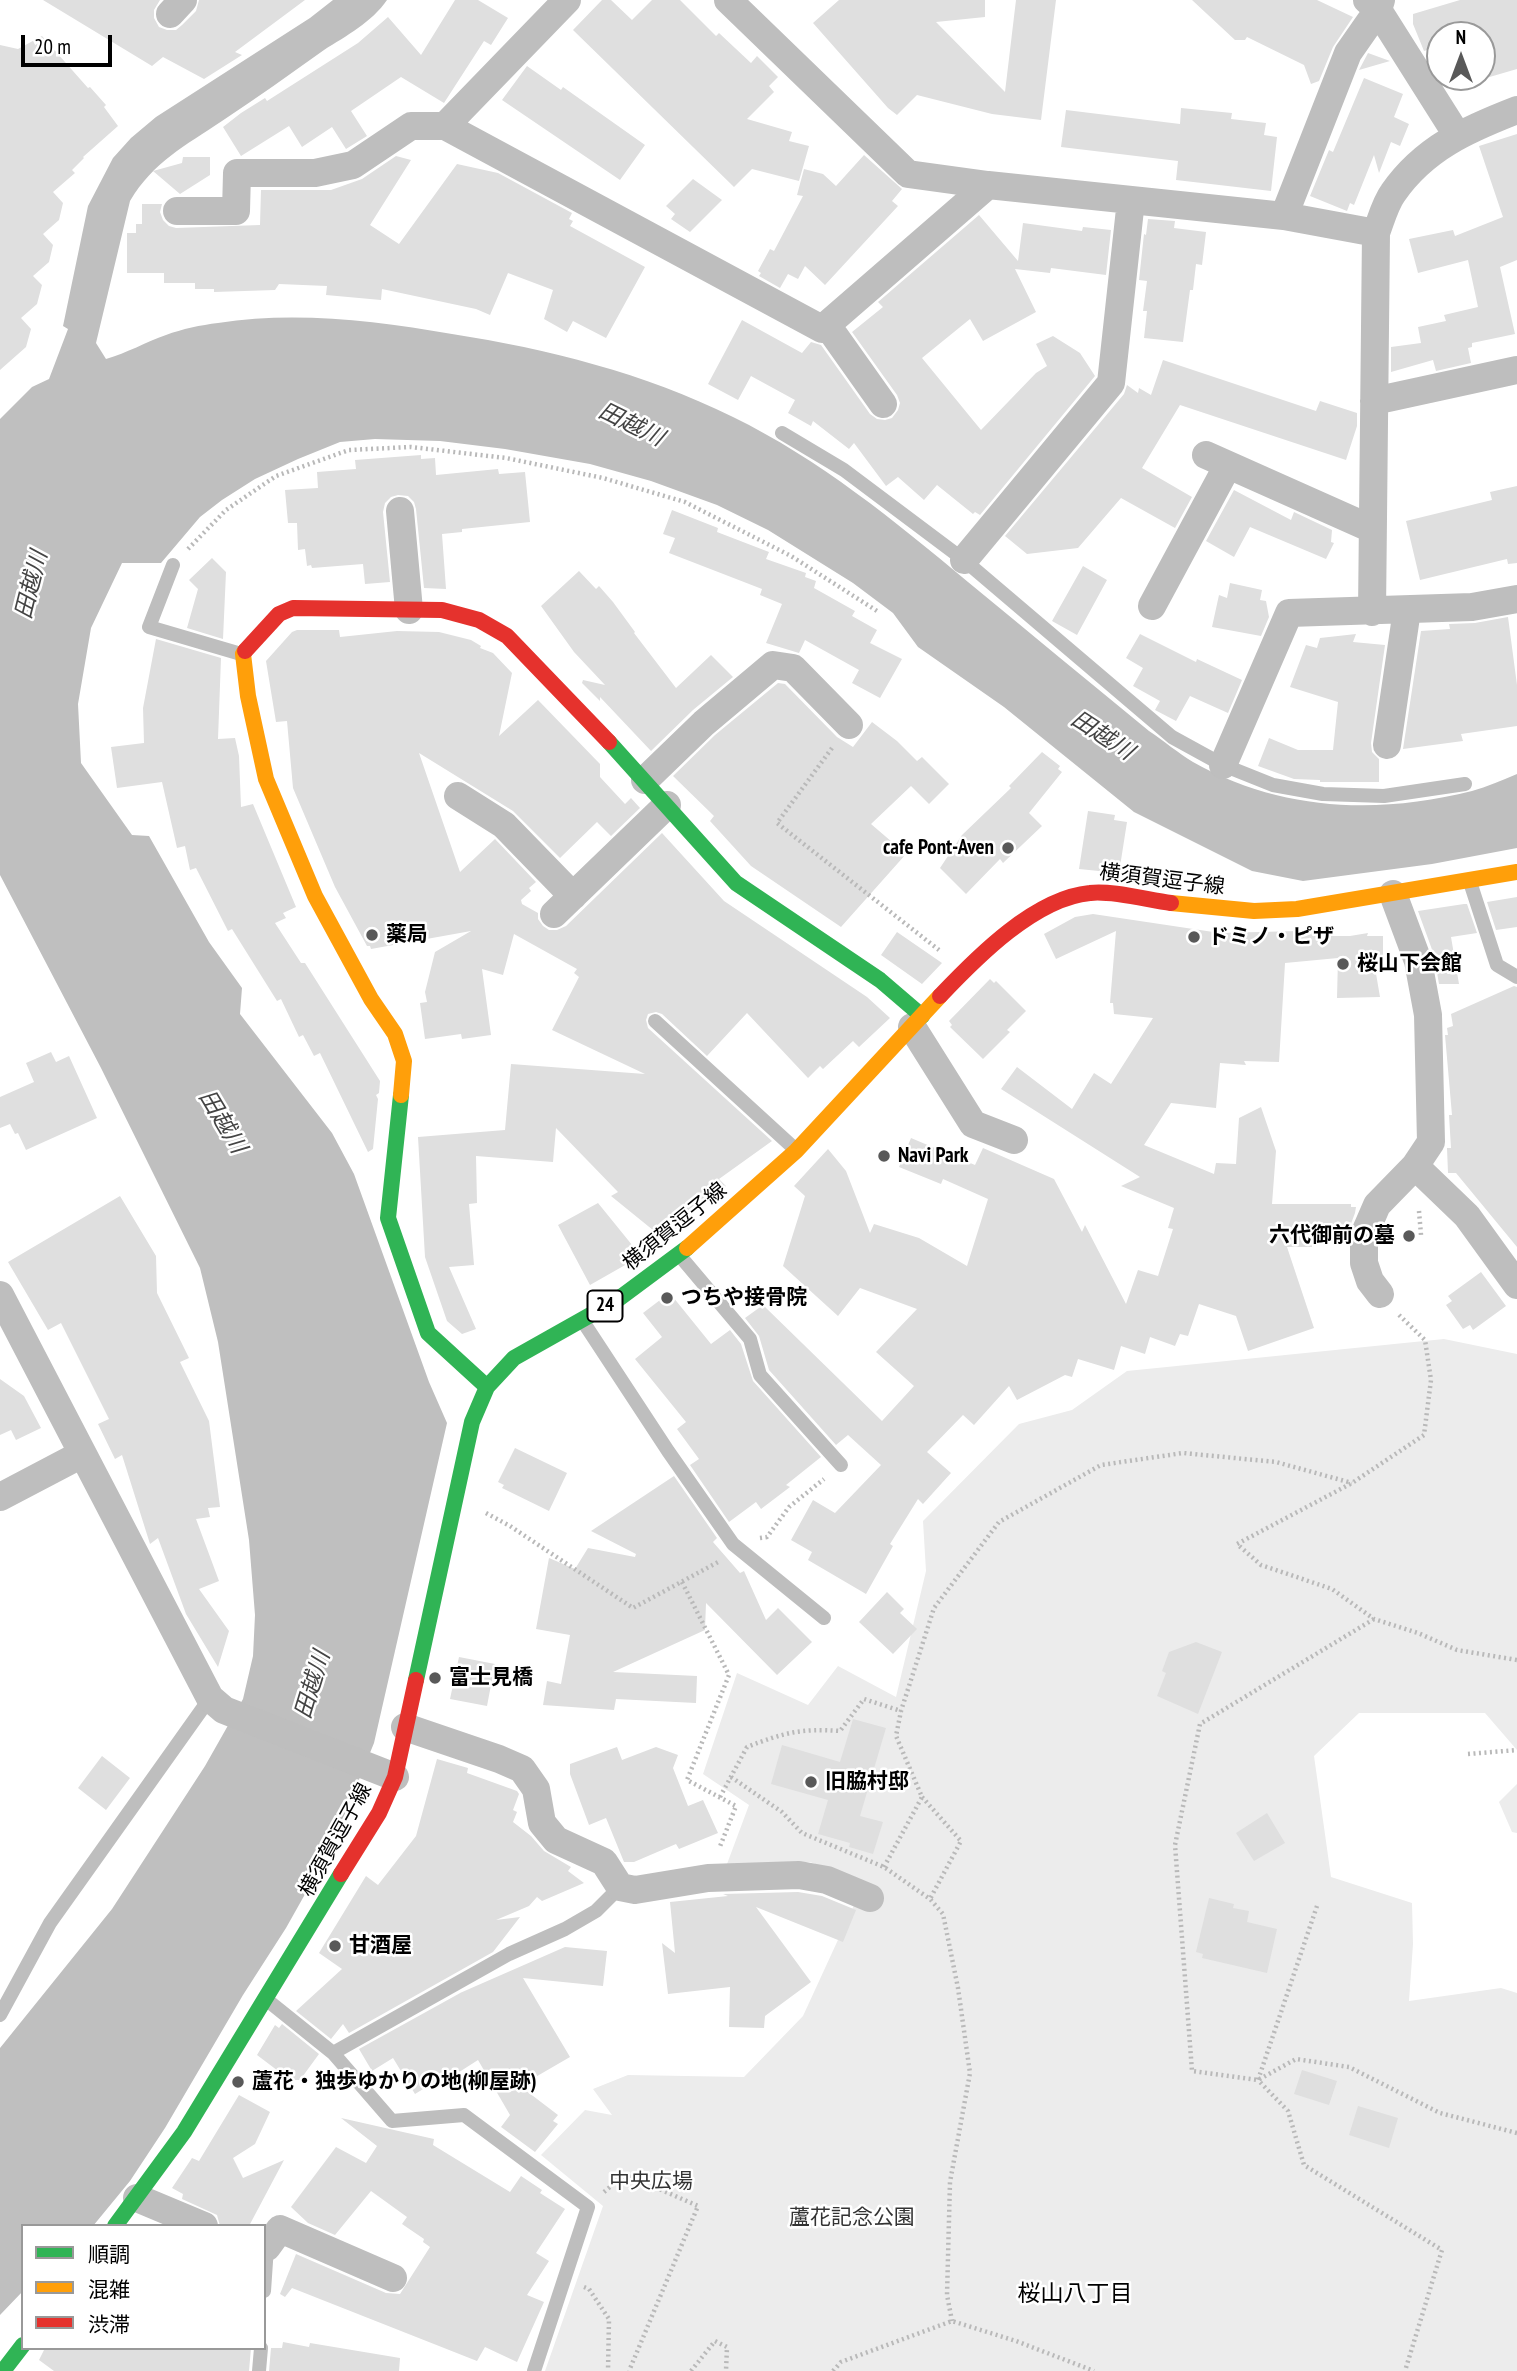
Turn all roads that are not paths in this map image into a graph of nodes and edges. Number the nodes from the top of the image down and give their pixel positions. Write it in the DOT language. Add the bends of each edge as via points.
graph roads {
  1 [pos="567,0"];
  2 [pos="728,0"];
  3 [pos="1375,3"];
  4 [pos="1517,110"];
  5 [pos="445,126"];
  6 [pos="1457,135"];
  7 [pos="988,186"];
  8 [pos="1131,200"];
  9 [pos="177,211"];
  10 [pos="1284,216"];
  11 [pos="1376,233"];
  12 [pos="827,324"];
  13 [pos="1517,370"];
  14 [pos="1374,401"];
  15 [pos="883,404"];
  16 [pos="782,433"];
  17 [pos="400,511"];
  18 [pos="1373,528"];
  19 [pos="964,560"];
  20 [pos="173,565"];
  21 [pos="1517,599"];
  22 [pos="1152,606"];
  23 [pos="409,610"];
  24 [pos="1407,610"];
  25 [pos="1372,612"];
  26 [pos="243,654"];
  27 [pos="849,725"];
  28 [pos="1387,745"];
  29 [pos="1223,765"];
  30 [pos="645,780"];
  31 [pos="1465,784"];
  32 [pos="458,796"];
  33 [pos="667,804"];
  34 [pos="1517,872"];
  35 [pos="1469,881"];
  36 [pos="1393,894"];
  37 [pos="1517,977"];
  38 [pos="655,1021"];
  39 [pos="917,1021"];
  40 [pos="1014,1140"];
  41 [pos="796,1151"];
  42 [pos="1415,1166"];
  43 [pos="679,1255"];
  44 [pos="1517,1285"];
  45 [pos="1380,1294"];
  46 [pos="0,1295"];
  47 [pos="581,1319"];
  48 [pos="487,1387"];
  49 [pos="82,1454"];
  50 [pos="841,1465"];
  51 [pos="0,1497"];
  52 [pos="824,1618"];
  53 [pos="217,1704"];
  54 [pos="405,1727"];
  55 [pos="382,1773"];
  56 [pos="621,1887"];
  57 [pos="870,1898"];
  58 [pos="266,1999"];
  59 [pos="0,2015"];
  60 [pos="333,2053"];
  61 [pos="137,2198"];
  62 [pos="117,2224"];
  63 [pos="199,2224"];
  64 [pos="266,2247"];
  65 [pos="393,2278"];
  66 [pos="21,2348"];
  67 [pos="261,2350"];
  68 [pos="5,2370"];
  69 [pos="259,2371"];
  70 [pos="534,2371"];
  1 -- 5 [label="street"];
  2 -- 7 [label="street" via="908,174"];
  3 -- 6 [label="street"];
  3 -- 10 [label="street" via="1348,53"];
  4 -- 6 [label="street"];
  5 -- 9 [label="street" via="411,125 353,165 315,173 237,173 236,211"];
  5 -- 12 [label="street" via="822,328"];
  6 -- 11 [label="street" via="1400,184"];
  7 -- 8 [label="street"];
  7 -- 12 [label="street"];
  8 -- 10 [label="street"];
  8 -- 19 [label="street" via="1111,383"];
  10 -- 11 [label="street"];
  11 -- 14 [label="street"];
  12 -- 15 [label="street"];
  13 -- 14 [label="street"];
  14 -- 18 [label="street"];
  16 -- 19 [label="lane" via="844,470"];
  17 -- 23 [label="street"];
  18 -- 22 [label="street" via="1217,460"];
  18 -- 25 [label="street"];
  19 -- 29 [label="lane" via="1172,737"];
  20 -- 26 [label="lane" via="149,627"];
  21 -- 24 [label="street"];
  23 -- 26 [label="main road" via="293,608 279,614"];
  23 -- 30 [label="main road" via="442,610 479,620 507,636"];
  24 -- 25 [label="street"];
  24 -- 28 [label="street"];
  25 -- 29 [label="street" via="1289,613"];
  26 -- 48 [label="main road" via="266,779 315,896 395,1034 404,1061 388,1217 428,1333"];
  27 -- 30 [label="street" via="793,668 773,665"];
  29 -- 31 [label="lane" via="1273,785 1322,794 1384,796"];
  30 -- 33 [label="main road"];
  32 -- 33 [label="street" via="504,825 564,905"];
  33 -- 39 [label="main road" via="736,883 880,980"];
  34 -- 35 [label="main road, 横須賀逗子線 / 24"];
  35 -- 36 [label="main road, 横須賀逗子線 / 24"];
  35 -- 37 [label="lane" via="1497,965"];
  36 -- 39 [label="main road, 横須賀逗子線 / 24" via="1254,911 1093,892 1068,896 1027,918 965,970"];
  36 -- 42 [label="street" via="1418,961 1428,1014 1431,1142"];
  38 -- 41 [label="lane"];
  39 -- 40 [label="street" via="973,1124"];
  39 -- 41 [label="main road, 横須賀逗子線 / 24"];
  41 -- 43 [label="main road, 横須賀逗子線 / 24"];
  42 -- 44 [label="street" via="1467,1216"];
  42 -- 45 [label="street" via="1377,1205 1364,1235 1364,1263"];
  43 -- 47 [label="main road, 横須賀逗子線 / 24" via="617,1300"];
  43 -- 50 [label="lane" via="750,1339 760,1375"];
  46 -- 49 [label="street"];
  47 -- 48 [label="main road, 横須賀逗子線 / 24" via="513,1358"];
  47 -- 52 [label="lane" via="737,1547"];
  48 -- 54 [label="main road, 横須賀逗子線 / 24" via="472,1422 454,1496"];
  49 -- 51 [label="street"];
  49 -- 53 [label="street"];
  53 -- 55 [label="street"];
  53 -- 59 [label="lane" via="50,1923"];
  54 -- 55 [label="main road, 横須賀逗子線 / 24"];
  54 -- 56 [label="street" via="522,1769 536,1789 542,1824 556,1840 604,1862"];
  55 -- 58 [label="main road, 横須賀逗子線 / 24" via="370,1830"];
  56 -- 57 [label="street" via="635,1891 708,1878 799,1875 827,1880"];
  56 -- 60 [label="lane" via="596,1911 565,1929 509,1954"];
  58 -- 60 [label="lane"];
  58 -- 61 [label="main road, 横須賀逗子線 / 24" via="184,2132"];
  60 -- 70 [label="lane" via="392,2121 464,2115 588,2207"];
  61 -- 62 [label="main road, 横須賀逗子線 / 24"];
  61 -- 63 [label="street"];
  64 -- 65 [label="street" via="280,2229"];
  66 -- 68 [label="main road"];
  67 -- 69 [label="lane"];
}
